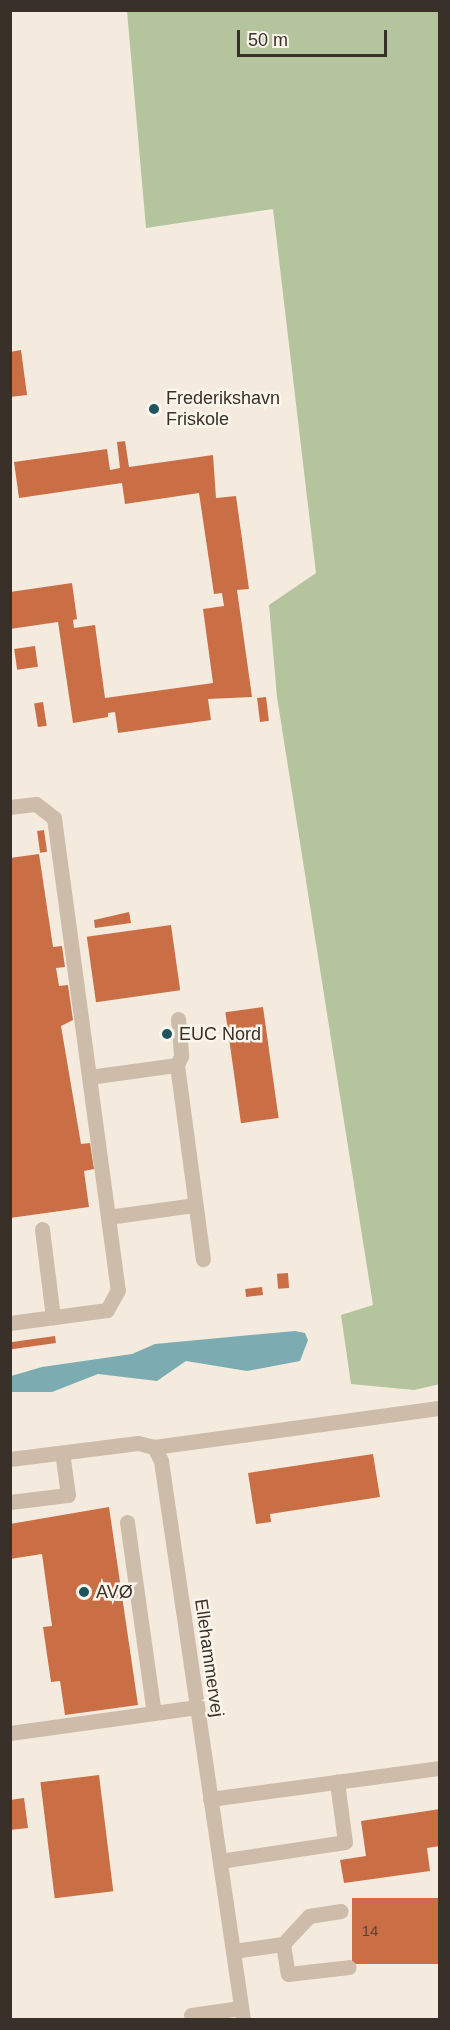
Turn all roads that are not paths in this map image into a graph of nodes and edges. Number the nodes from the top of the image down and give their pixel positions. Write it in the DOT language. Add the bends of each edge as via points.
graph roads {
  1 [pos="10,807"];
  2 [pos="178,1019"];
  3 [pos="177,1065"];
  4 [pos="89,1077"];
  5 [pos="195,1205"];
  6 [pos="108,1216"];
  7 [pos="42,1229"];
  8 [pos="203,1259"];
  9 [pos="53,1317"];
  10 [pos="10,1323"];
  11 [pos="440,1408"];
  12 [pos="154,1447"];
  13 [pos="62,1452"];
  14 [pos="10,1458"];
  15 [pos="10,1502"];
  16 [pos="128,1522"];
  17 [pos="197,1707"];
  18 [pos="154,1713"];
  19 [pos="10,1733"];
  20 [pos="440,1768"];
  21 [pos="338,1782"];
  22 [pos="210,1799"];
  23 [pos="220,1861"];
  24 [pos="341,1911"];
  25 [pos="283,1944"];
  26 [pos="233,1951"];
  27 [pos="349,1967"];
  28 [pos="242,2014"];
  29 [pos="191,2015"];
  1 -- 4 [label="street" via="36,804 54,818"];
  2 -- 3 [label="street" via="181,1056"];
  3 -- 4 [label="street"];
  3 -- 5 [label="street"];
  4 -- 6 [label="street"];
  5 -- 6 [label="street"];
  5 -- 8 [label="street"];
  6 -- 9 [label="street" via="118,1290 107,1310"];
  7 -- 9 [label="street"];
  9 -- 10 [label="street"];
  11 -- 12 [label="street"];
  12 -- 13 [label="street" via="138,1443"];
  12 -- 17 [label="street, Ellehammervej" via="161,1461"];
  13 -- 14 [label="street"];
  13 -- 15 [label="street" via="68,1495"];
  16 -- 18 [label="street"];
  17 -- 18 [label="street"];
  17 -- 22 [label="street, Ellehammervej"];
  18 -- 19 [label="street"];
  20 -- 21 [label="street"];
  21 -- 22 [label="street"];
  21 -- 23 [label="street" via="345,1842"];
  22 -- 23 [label="street, Ellehammervej"];
  23 -- 26 [label="street, Ellehammervej"];
  24 -- 25 [label="street" via="309,1916"];
  25 -- 26 [label="street"];
  25 -- 27 [label="street" via="288,1974"];
  26 -- 28 [label="street, Ellehammervej"];
  28 -- 29 [label="street"];
}
